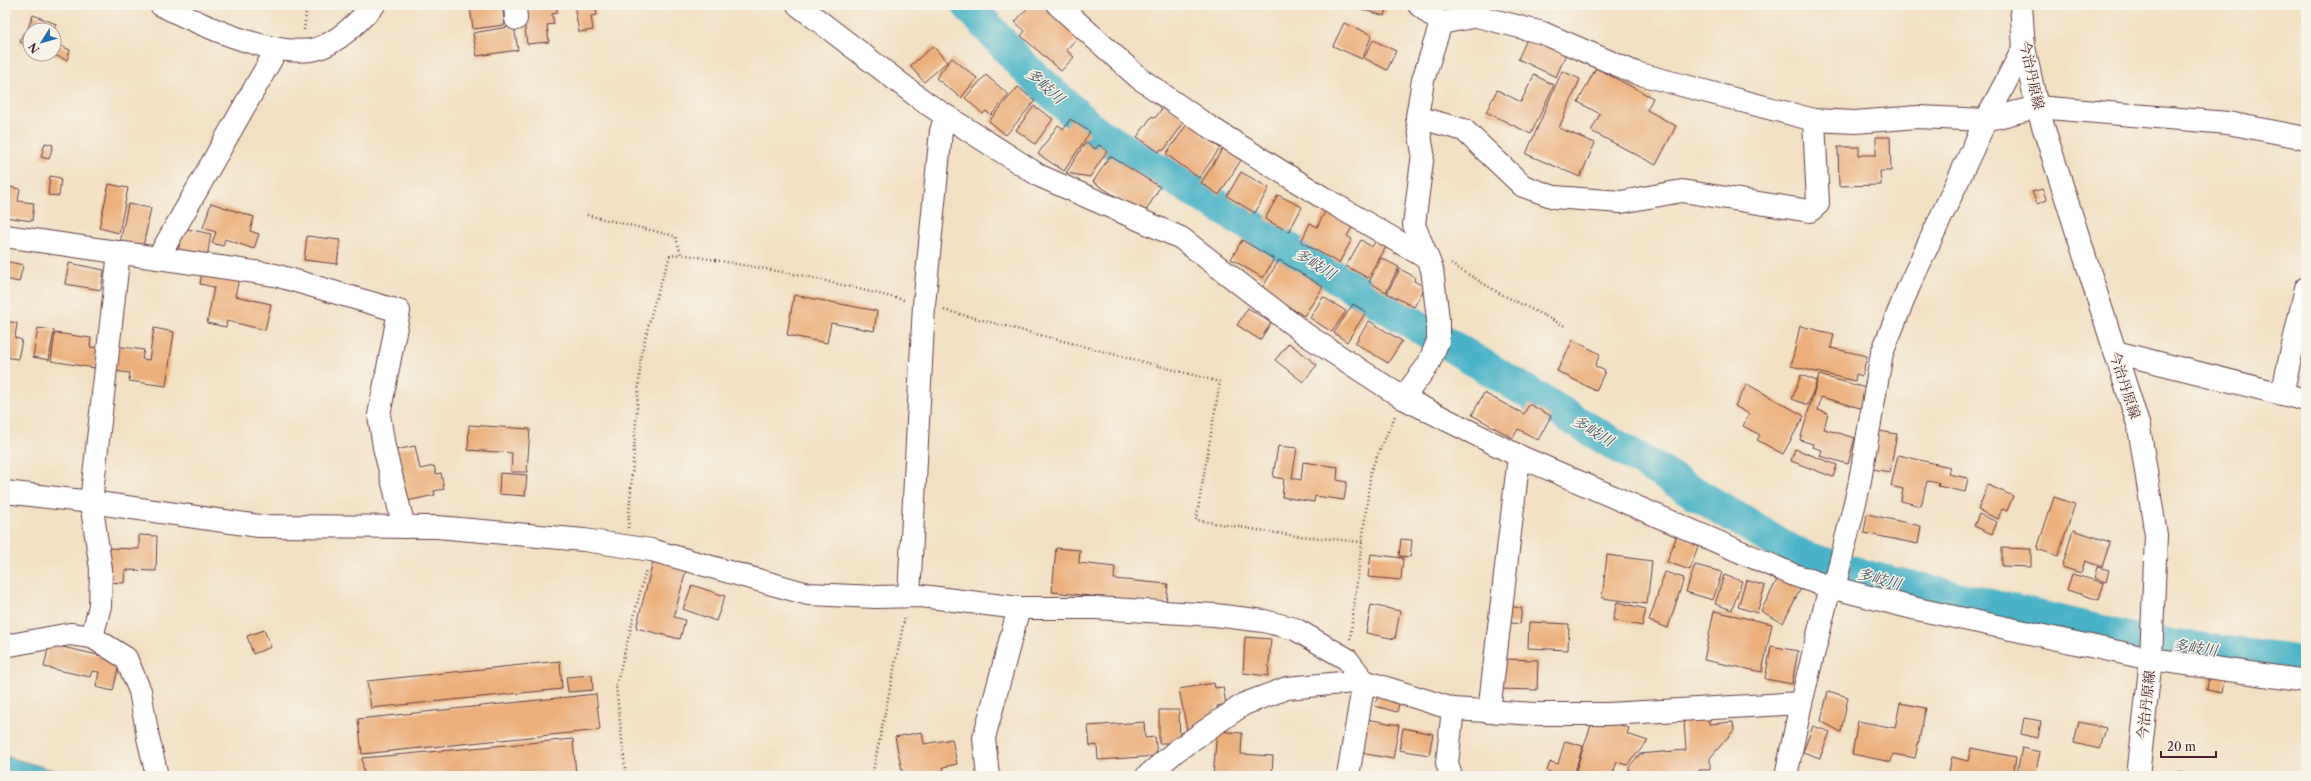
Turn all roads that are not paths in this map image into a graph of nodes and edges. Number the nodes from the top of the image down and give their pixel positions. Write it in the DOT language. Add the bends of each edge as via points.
graph roads {
  1 [pos="161,5"];
  2 [pos="374,5"];
  3 [pos="798,5"];
  4 [pos="1058,5"];
  5 [pos="1419,5"];
  6 [pos="2021,5"];
  7 [pos="1441,24"];
  8 [pos="2024,47"];
  9 [pos="277,49"];
  10 [pos="2037,107"];
  11 [pos="946,116"];
  12 [pos="1417,117"];
  13 [pos="1814,120"];
  14 [pos="1986,120"];
  15 [pos="2306,138"];
  16 [pos="5,236"];
  17 [pos="119,252"];
  18 [pos="1426,254"];
  19 [pos="158,258"];
  20 [pos="2306,288"];
  21 [pos="2115,352"];
  22 [pos="2282,394"];
  23 [pos="1403,398"];
  24 [pos="2306,400"];
  25 [pos="1519,456"];
  26 [pos="5,492"];
  27 [pos="91,502"];
  28 [pos="404,527"];
  29 [pos="1830,587"];
  30 [pos="909,596"];
  31 [pos="1018,608"];
  32 [pos="92,636"];
  33 [pos="5,646"];
  34 [pos="2151,659"];
  35 [pos="1364,681"];
  36 [pos="2306,681"];
  37 [pos="1801,703"];
  38 [pos="1453,709"];
  39 [pos="1489,712"];
  40 [pos="157,776"];
  41 [pos="988,776"];
  42 [pos="1147,776"];
  43 [pos="1348,776"];
  44 [pos="1451,776"];
  45 [pos="1786,776"];
  46 [pos="2138,776"];
  1 -- 9 [label="street" via="206,27"];
  2 -- 9 [label="street" via="349,31 318,49"];
  3 -- 11 [label="street"];
  4 -- 18 [label="street" via="1139,78 1202,122 1322,197"];
  5 -- 7 [label="street"];
  6 -- 8 [label="street, 今治丹原線"];
  7 -- 12 [label="street" via="1423,80"];
  7 -- 13 [label="street" via="1477,16 1543,33 1636,73"];
  8 -- 10 [label="street, 今治丹原線"];
  8 -- 14 [label="street"];
  9 -- 19 [label="street"];
  10 -- 14 [label="street"];
  10 -- 15 [label="street" via="2228,123"];
  10 -- 21 [label="street, 今治丹原線"];
  11 -- 23 [label="street" via="1040,176 1181,238 1305,334"];
  11 -- 30 [label="street" via="941,131 924,305"];
  12 -- 13 [label="street" via="1464,130 1523,186 1554,197 1621,202 1682,192 1810,211 1818,204"];
  12 -- 18 [label="street" via="1423,153 1414,225"];
  13 -- 14 [label="street" via="1856,122 1918,117"];
  14 -- 29 [label="street" via="1909,286 1882,353 1859,486 1837,576"];
  16 -- 17 [label="street"];
  17 -- 19 [label="street"];
  17 -- 27 [label="street"];
  18 -- 23 [label="street" via="1432,269 1438,341 1428,365"];
  19 -- 28 [label="street" via="275,275 399,311 379,415 384,447"];
  20 -- 22 [label="street"];
  21 -- 22 [label="street"];
  21 -- 34 [label="street, 今治丹原線" via="2139,427 2156,535"];
  22 -- 24 [label="street"];
  23 -- 25 [label="street"];
  25 -- 29 [label="street" via="1794,575"];
  25 -- 39 [label="street"];
  26 -- 27 [label="street"];
  27 -- 28 [label="street" via="259,526"];
  27 -- 32 [label="street" via="101,569 100,606"];
  28 -- 30 [label="street" via="437,527 627,546 651,550 808,594"];
  29 -- 34 [label="street"];
  29 -- 37 [label="street"];
  30 -- 31 [label="street"];
  31 -- 35 [label="street" via="1095,608 1215,615 1264,621 1295,629 1347,659"];
  31 -- 41 [label="street" via="984,738"];
  32 -- 33 [label="street" via="70,634"];
  32 -- 40 [label="street" via="126,658 140,691"];
  34 -- 36 [label="street"];
  34 -- 46 [label="street, 今治丹原線"];
  35 -- 38 [label="street"];
  35 -- 42 [label="street" via="1287,688 1244,704"];
  35 -- 43 [label="street"];
  37 -- 39 [label="street" via="1608,714"];
  37 -- 45 [label="street"];
  38 -- 39 [label="street"];
  38 -- 44 [label="street" via="1447,763"];
}
